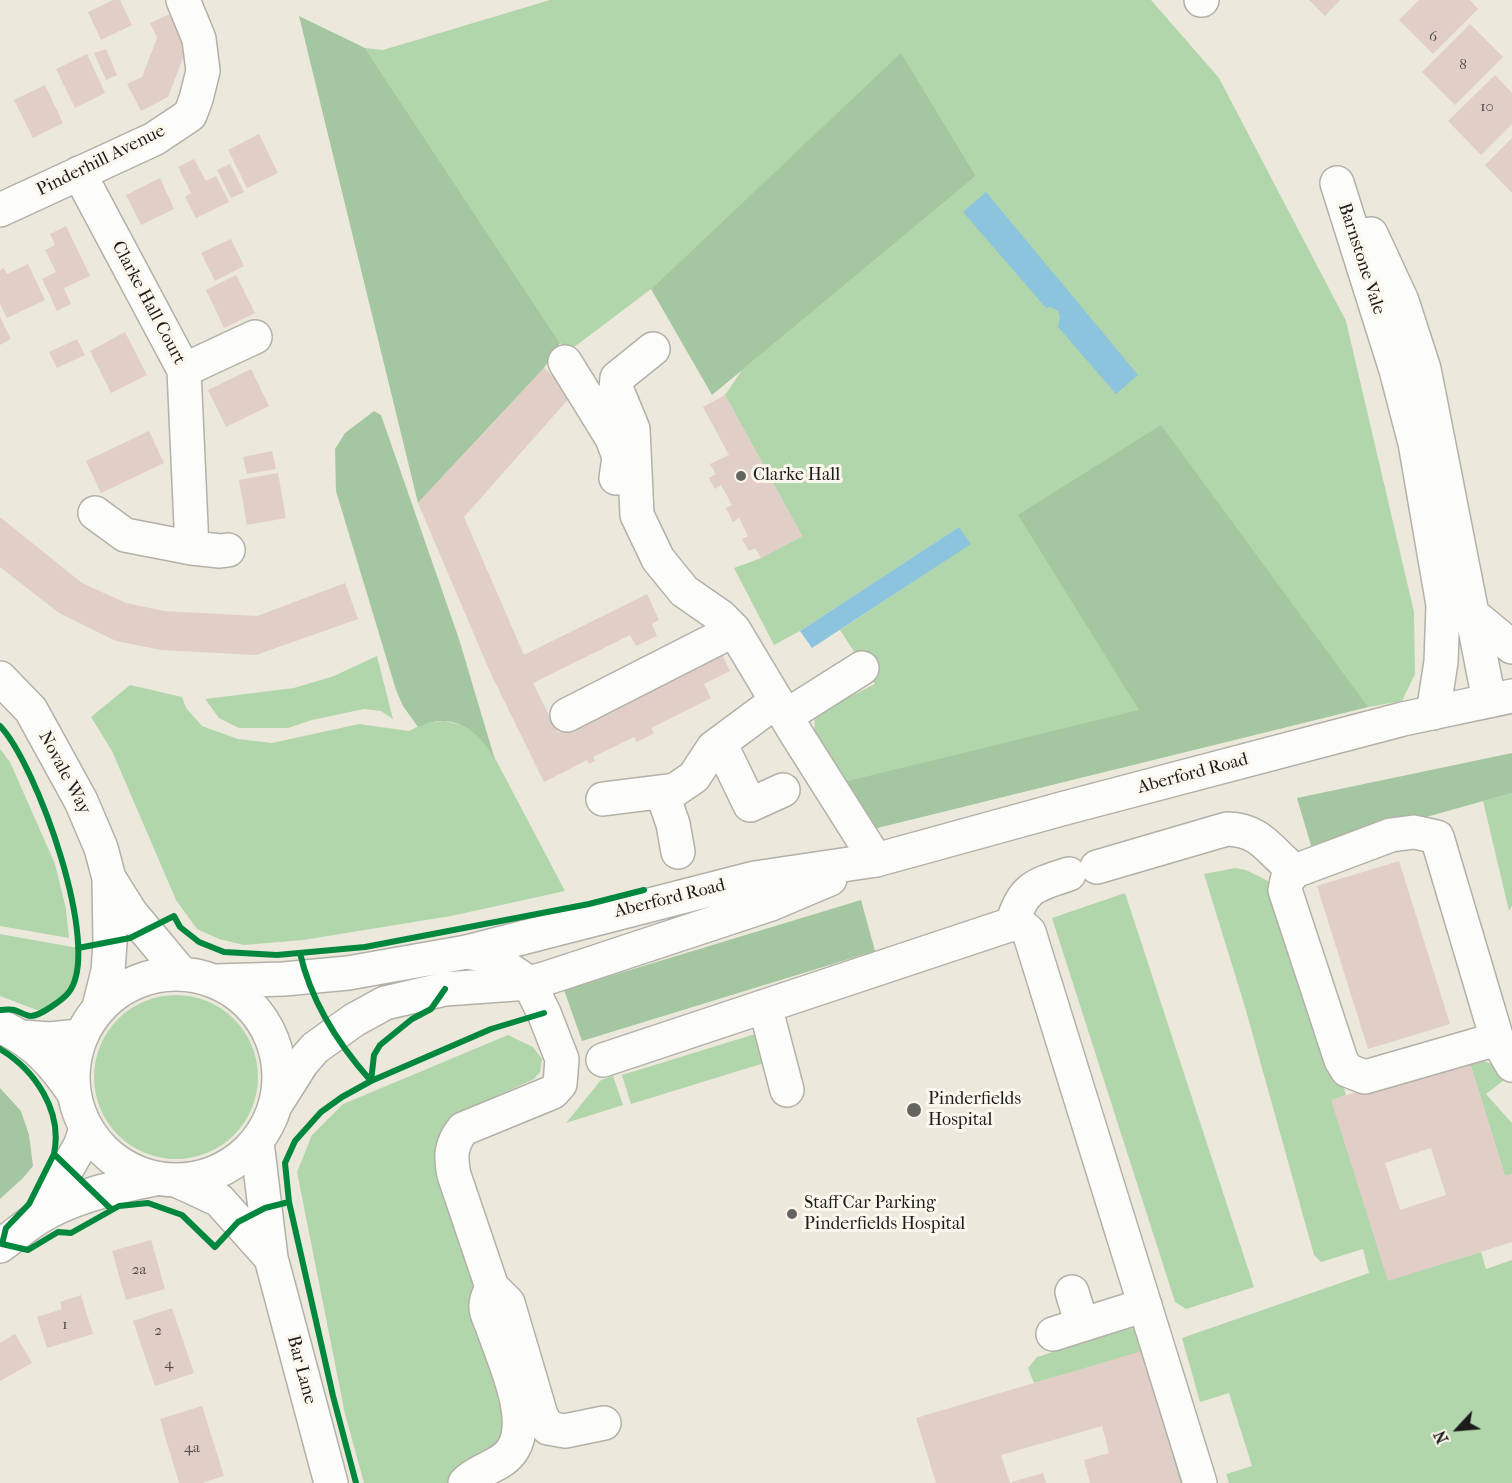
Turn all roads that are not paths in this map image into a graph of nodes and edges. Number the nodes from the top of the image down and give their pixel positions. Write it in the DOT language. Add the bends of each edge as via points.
graph roads {
  1 [pos="183,0"];
  2 [pos="80,173"];
  3 [pos="0,210"];
  4 [pos="255,337"];
  5 [pos="653,349"];
  6 [pos="565,363"];
  7 [pos="184,370"];
  8 [pos="613,497"];
  9 [pos="95,513"];
  10 [pos="192,548"];
  11 [pos="228,550"];
  12 [pos="1472,614"];
  13 [pos="735,630"];
  14 [pos="1512,647"];
  15 [pos="862,668"];
  16 [pos="0,678"];
  17 [pos="1500,698"];
  18 [pos="781,707"];
  19 [pos="1433,713"];
  20 [pos="567,715"];
  21 [pos="720,743"];
  22 [pos="783,790"];
  23 [pos="663,792"];
  24 [pos="603,799"];
  25 [pos="678,852"];
  26 [pos="876,860"];
  27 [pos="1295,871"];
  28 [pos="109,878"];
  29 [pos="1012,925"];
  30 [pos="467,952"];
  31 [pos="181,973"];
  32 [pos="538,980"];
  33 [pos="216,981"];
  34 [pos="765,1006"];
  35 [pos="99,1007"];
  36 [pos="12,1032"];
  37 [pos="80,1036"];
  38 [pos="1504,1052"];
  39 [pos="603,1060"];
  40 [pos="787,1090"];
  41 [pos="73,1092"];
  42 [pos="276,1104"];
  43 [pos="86,1129"];
  44 [pos="257,1143"];
  45 [pos="167,1180"];
  46 [pos="40,1216"];
  47 [pos="0,1246"];
  48 [pos="271,1258"];
  49 [pos="492,1287"];
  50 [pos="1072,1292"];
  51 [pos="1145,1305"];
  52 [pos="604,1423"];
  53 [pos="332,1483"];
  54 [pos="465,1483"];
  55 [pos="1200,1483"];
  1 -- 2 [label="main road, Pinderhill Avenue" via="199,39 203,71 190,115 154,140"];
  2 -- 3 [label="main road, Pinderhill Avenue"];
  2 -- 7 [label="main road, Clarke Hall Court"];
  4 -- 7 [label="main road"];
  5 -- 13 [label="main road" via="617,378 615,388 633,429 638,515 658,559 684,591"];
  6 -- 8 [label="main road" via="612,438 619,457"];
  7 -- 10 [label="main road, Clarke Hall Court"];
  9 -- 10 [label="main road" via="126,535"];
  10 -- 11 [label="main road"];
  12 -- 14 [label="main road"];
  12 -- 17 [label="main road, Barnstone Vale"];
  12 -- 19 [label="main road, Barnstone Vale" via="1419,351 1372,234 1337,183 1415,443 1443,605 1441,662"];
  13 -- 18 [label="main road"];
  13 -- 20 [label="main road"];
  15 -- 18 [label="main road"];
  16 -- 28 [label="main road, Novale Way" via="31,710 81,801"];
  17 -- 19 [label="main road, Aberford Road"];
  18 -- 21 [label="main road" via="767,708"];
  18 -- 26 [label="main road"];
  19 -- 26 [label="main road, Aberford Road"];
  21 -- 22 [label="main road" via="750,805"];
  21 -- 23 [label="main road" via="694,777 675,790"];
  23 -- 24 [label="main road"];
  23 -- 25 [label="main road"];
  26 -- 30 [label="main road, Aberford Road" via="755,878"];
  26 -- 32 [label="main road, Aberford Road" via="771,904"];
  27 -- 29 [label="main road" via="1260,837 1227,829 1043,882 1029,890 1017,905"];
  27 -- 38 [label="main road" via="1285,890 1347,1070 1365,1077"];
  27 -- 38 [label="main road" via="1391,835 1414,832 1437,837"];
  28 -- 31 [label="main road, Novale Way" via="131,913"];
  28 -- 35 [label="main road, Novale Way" via="108,971"];
  29 -- 34 [label="main road"];
  29 -- 51 [label="main road" via="1021,925 1029,932"];
  30 -- 32 [label="main road, Aberford Road" via="489,956"];
  30 -- 33 [label="main road, Aberford Road" via="348,973"];
  31 -- 33 [label="main road"];
  31 -- 35 [label="main road" via="151,976 123,987"];
  32 -- 42 [label="main road, Aberford Road" via="445,989 385,1003 315,1048"];
  32 -- 49 [label="main road" via="543,1013 562,1059 560,1084 553,1092 464,1129 451,1160"];
  33 -- 42 [label="main road" via="241,996 261,1018 275,1045 280,1074"];
  34 -- 39 [label="main road"];
  34 -- 40 [label="main road"];
  35 -- 37 [label="main road"];
  36 -- 37 [label="main road" via="49,1039"];
  36 -- 41 [label="main road" via="60,1072"];
  37 -- 41 [label="main road" via="72,1073"];
  41 -- 43 [label="main road"];
  42 -- 44 [label="main road"];
  43 -- 45 [label="main road" via="115,1162 134,1173"];
  43 -- 46 [label="main road"];
  44 -- 45 [label="main road" via="235,1163 208,1176"];
  44 -- 48 [label="main road, Bar Lane"];
  45 -- 46 [label="main road" via="95,1193"];
  45 -- 48 [label="main road, Bar Lane" via="219,1200"];
  46 -- 47 [label="main road"];
  48 -- 53 [label="main road, Bar Lane"];
  49 -- 52 [label="main road" via="508,1304 548,1428 565,1431"];
  49 -- 54 [label="main road" via="486,1305 514,1393 520,1421 519,1440 498,1464"];
  50 -- 51 [label="main road" via="1067,1330"];
  51 -- 55 [label="main road"];
}
